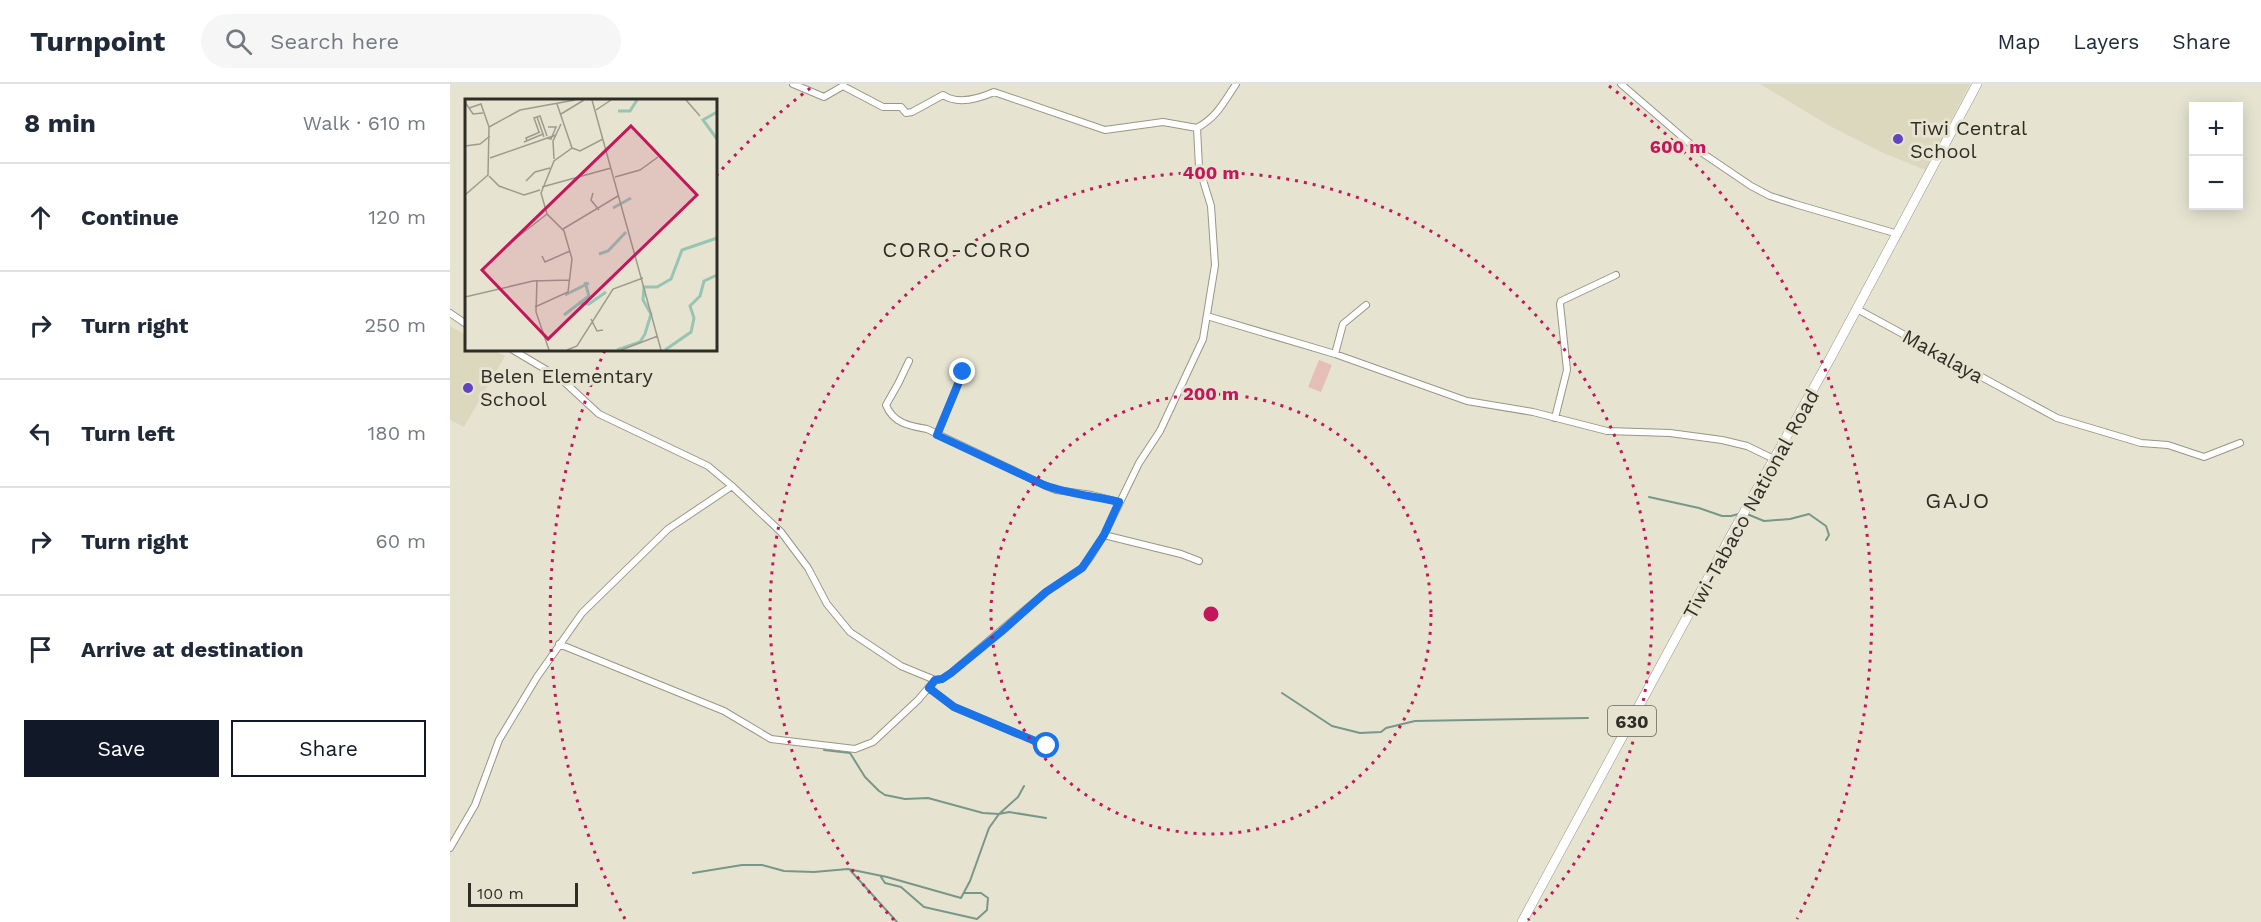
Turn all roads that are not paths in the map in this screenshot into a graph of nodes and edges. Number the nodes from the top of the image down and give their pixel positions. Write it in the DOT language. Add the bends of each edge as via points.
graph roads {
  1 [pos="793,84"];
  2 [pos="1236,84"];
  3 [pos="1621,84"];
  4 [pos="1977,84"];
  5 [pos="1197,128"];
  6 [pos="1898,234"];
  7 [pos="1616,275"];
  8 [pos="1366,305"];
  9 [pos="1857,309"];
  10 [pos="450,313"];
  11 [pos="1208,316"];
  12 [pos="465,323"];
  13 [pos="515,351"];
  14 [pos="1335,354"];
  15 [pos="909,361"];
  16 [pos="963,372"];
  17 [pos="1555,418"];
  18 [pos="937,435"];
  19 [pos="2240,443"];
  20 [pos="1774,459"];
  21 [pos="732,486"];
  22 [pos="1119,502"];
  23 [pos="1104,535"];
  24 [pos="1199,561"];
  25 [pos="559,645"];
  26 [pos="935,680"];
  27 [pos="929,688"];
  28 [pos="1047,746"];
  29 [pos="450,848"];
  30 [pos="1522,922"];
  1 -- 5 [label="street" via="824,97 843,86 883,107 901,107 906,113 943,95 951,100 978,99 994,92 1105,130 1162,122"];
  2 -- 5 [label="street" via="1219,111"];
  3 -- 6 [label="street" via="1695,148 1751,186 1770,196"];
  4 -- 6 [label="main road, Tiwi-Tabaco National Road / 630"];
  5 -- 11 [label="street" via="1199,166 1211,207 1215,240"];
  6 -- 9 [label="main road, Tiwi-Tabaco National Road / 630"];
  7 -- 17 [label="street" via="1561,301 1567,370"];
  8 -- 14 [label="street" via="1343,324"];
  9 -- 19 [label="street, Makalaya" via="2057,418 2204,457"];
  9 -- 20 [label="main road, Tiwi-Tabaco National Road / 630"];
  10 -- 12 [label="street"];
  11 -- 14 [label="street"];
  11 -- 22 [label="street" via="1203,339 1160,431"];
  13 -- 21 [label="street" via="560,378 599,414 708,466"];
  14 -- 17 [label="street" via="1449,396"];
  15 -- 18 [label="street" via="886,405 897,420"];
  16 -- 18 [label="street"];
  17 -- 20 [label="street" via="1607,431 1722,440"];
  18 -- 22 [label="street" via="1050,488"];
  20 -- 30 [label="main road, Tiwi-Tabaco National Road / 630"];
  21 -- 25 [label="street" via="654,540 582,613"];
  21 -- 26 [label="street" via="792,545 827,603 850,632 902,666"];
  22 -- 23 [label="street"];
  23 -- 24 [label="street"];
  23 -- 26 [label="street" via="1082,568 1036,600 951,673"];
  25 -- 27 [label="street" via="724,711 771,739 784,742 855,750 873,742"];
  25 -- 29 [label="street" via="499,740 475,806"];
  26 -- 27 [label="street"];
  27 -- 28 [label="street" via="954,707"];
}
